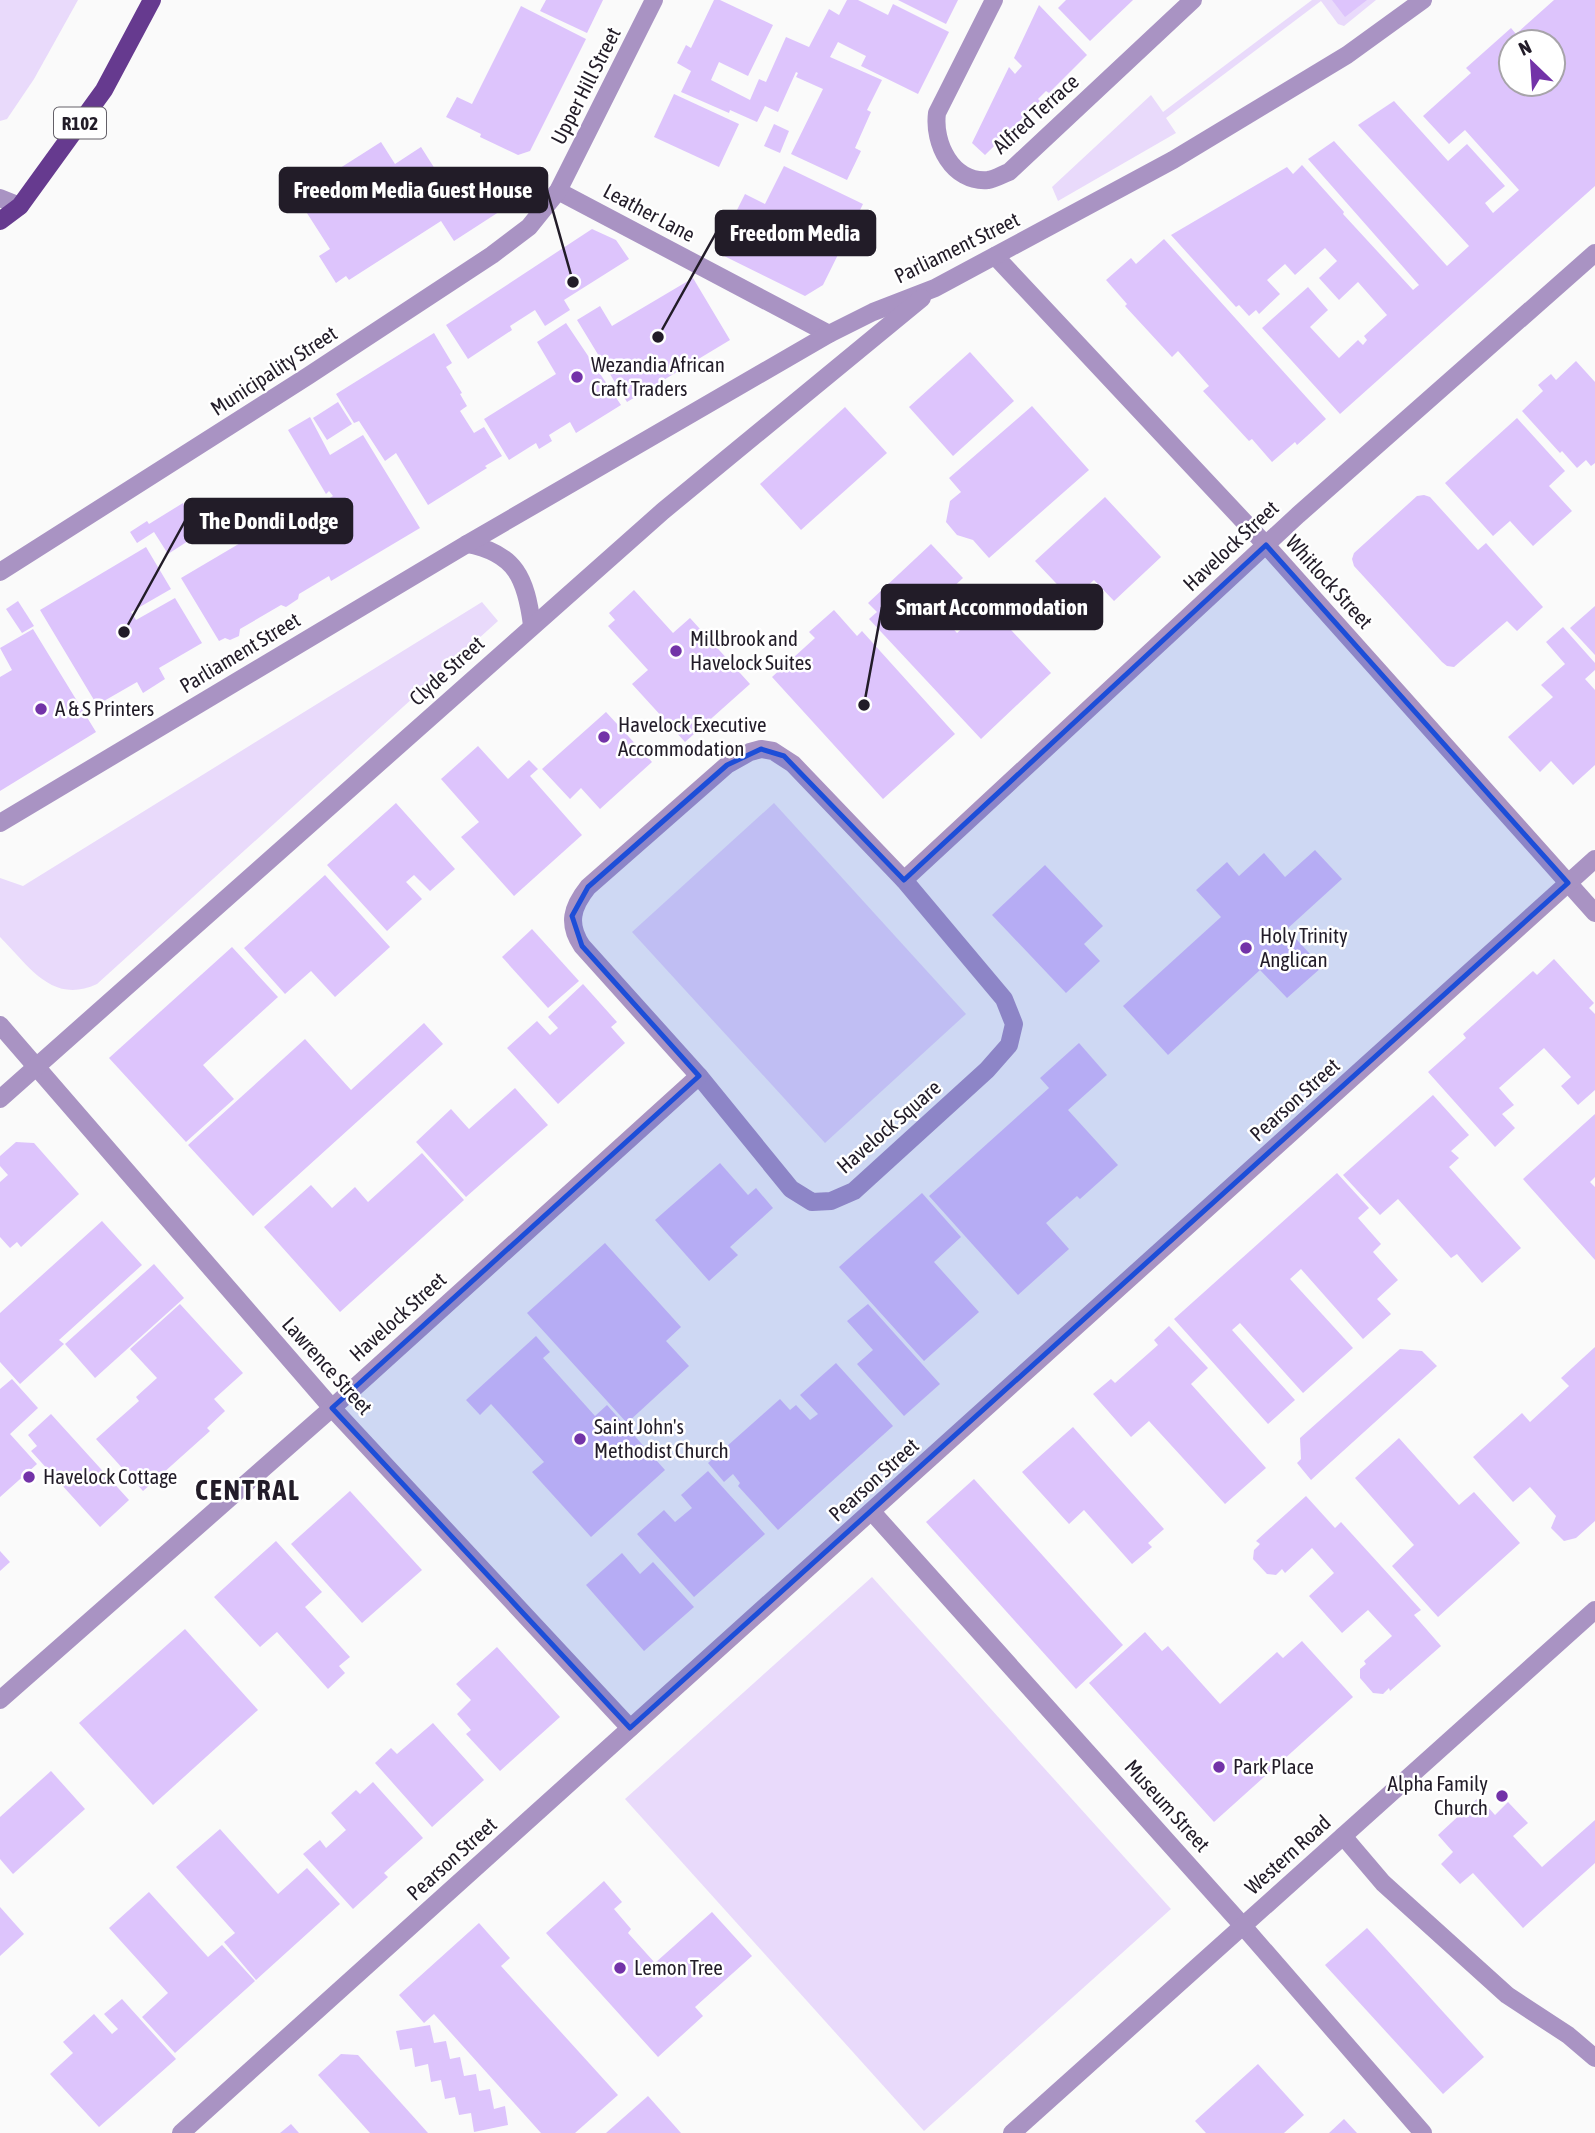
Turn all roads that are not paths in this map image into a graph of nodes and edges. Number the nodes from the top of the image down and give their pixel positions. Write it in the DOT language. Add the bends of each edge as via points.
graph roads {
  1 [pos="152,0"];
  2 [pos="654,0"];
  3 [pos="994,0"];
  4 [pos="1194,0"];
  5 [pos="1423,0"];
  6 [pos="558,191"];
  7 [pos="0,198"];
  8 [pos="20,206"];
  9 [pos="0,221"];
  10 [pos="1595,253"];
  11 [pos="995,256"];
  12 [pos="935,288"];
  13 [pos="829,334"];
  14 [pos="467,544"];
  15 [pos="1266,545"];
  16 [pos="0,572"];
  17 [pos="533,625"];
  18 [pos="0,823"];
  19 [pos="1595,859"];
  20 [pos="904,880"];
  21 [pos="1569,883"];
  22 [pos="1595,913"];
  23 [pos="0,1025"];
  24 [pos="36,1068"];
  25 [pos="699,1076"];
  26 [pos="0,1099"];
  27 [pos="332,1408"];
  28 [pos="873,1513"];
  29 [pos="1595,1611"];
  30 [pos="0,1700"];
  31 [pos="630,1728"];
  32 [pos="1343,1836"];
  33 [pos="1243,1926"];
  34 [pos="1595,2058"];
  35 [pos="181,2133"];
  36 [pos="1012,2133"];
  37 [pos="1423,2133"];
  1 -- 8 [label="main road, R102" via="104,90"];
  2 -- 6 [label="street, Upper Hill Street"];
  3 -- 4 [label="street, Alfred Terrace" via="937,113 935,127 945,156 955,168 969,177 988,180 1009,172"];
  5 -- 11 [label="street, Parliament Street" via="1347,55 1172,160"];
  6 -- 13 [label="street, Leather Lane"];
  6 -- 16 [label="street, Municipality Street" via="529,227 492,255"];
  7 -- 8 [label="street"];
  8 -- 9 [label="main road, R102"];
  10 -- 15 [label="street, Havelock Street"];
  11 -- 12 [label="street, Parliament Street"];
  11 -- 15 [label="street, Whitlock Street"];
  12 -- 13 [label="street, Parliament Street"];
  12 -- 17 [label="street, Clyde Street" via="663,511"];
  13 -- 14 [label="street, Parliament Street"];
  14 -- 17 [label="street" via="497,553 513,565 529,598"];
  14 -- 18 [label="street, Parliament Street"];
  15 -- 20 [label="street, Havelock Street"];
  15 -- 21 [label="street, Whitlock Street"];
  17 -- 24 [label="street, Clyde Street"];
  19 -- 21 [label="street, Pearson Street"];
  20 -- 25 [label="street, Havelock Square" via="1010,1012 1014,1024 1009,1045 987,1070 854,1191 831,1201 813,1202 791,1189"];
  20 -- 25 [label="street, Havelock Square" via="793,764 761,749 727,765 588,887 572,916 576,936"];
  21 -- 22 [label="street, Whitlock Street"];
  21 -- 28 [label="street, Pearson Street"];
  23 -- 24 [label="street, Lawrence Street"];
  24 -- 26 [label="street, Clyde Street"];
  24 -- 27 [label="street, Lawrence Street"];
  25 -- 27 [label="street, Havelock Street"];
  27 -- 30 [label="street, Havelock Street"];
  27 -- 31 [label="street, Lawrence Street"];
  28 -- 31 [label="street, Pearson Street"];
  28 -- 33 [label="street, Museum Street"];
  29 -- 32 [label="street, Western Road"];
  31 -- 35 [label="street, Pearson Street"];
  32 -- 33 [label="street, Western Road"];
  32 -- 34 [label="street" via="1382,1883 1507,1995"];
  33 -- 36 [label="street, Western Road"];
  33 -- 37 [label="street, Museum Street"];
}
